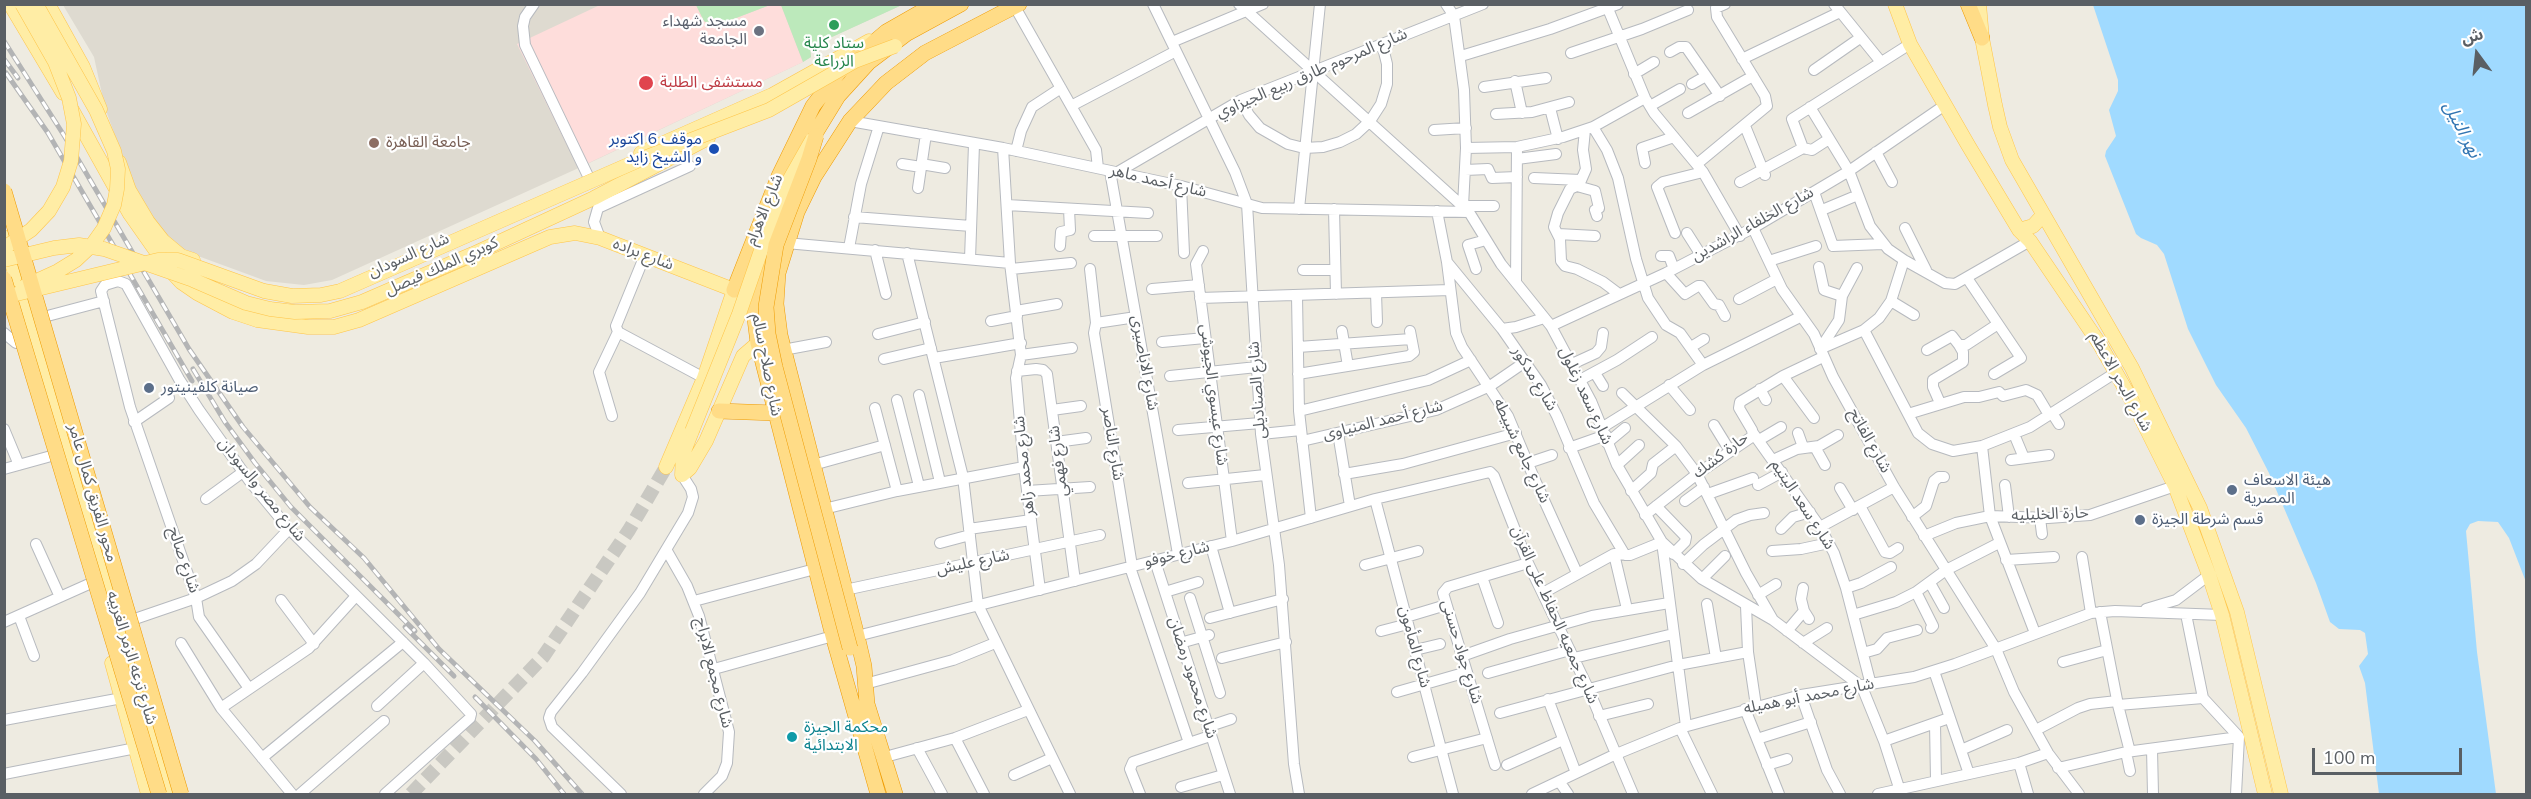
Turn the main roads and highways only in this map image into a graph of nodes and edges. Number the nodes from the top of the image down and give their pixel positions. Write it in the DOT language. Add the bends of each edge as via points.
graph roads {
  1 [pos="10,4"];
  2 [pos="22,4"];
  3 [pos="36,4"];
  4 [pos="48,4"];
  5 [pos="935,4"];
  6 [pos="961,4"];
  7 [pos="973,4"];
  8 [pos="1895,4"];
  9 [pos="1968,4"];
  10 [pos="1979,4"];
  11 [pos="1017,6"];
  12 [pos="886,32"];
  13 [pos="1982,38"];
  14 [pos="895,46"];
  15 [pos="862,52"];
  16 [pos="83,67"];
  17 [pos="852,78"];
  18 [pos="58,85"];
  19 [pos="772,95"];
  20 [pos="816,136"];
  21 [pos="803,157"];
  22 [pos="783,165"];
  23 [pos="4,191"];
  24 [pos="2043,215"];
  25 [pos="2019,230"];
  26 [pos="786,243"];
  27 [pos="5,244"];
  28 [pos="4,260"];
  29 [pos="4,279"];
  30 [pos="734,290"];
  31 [pos="303,291"];
  32 [pos="4,298"];
  33 [pos="308,327"];
  34 [pos="758,343"];
  35 [pos="797,405"];
  36 [pos="719,411"];
  37 [pos="775,413"];
  38 [pos="780,434"];
  39 [pos="806,439"];
  40 [pos="666,467"];
  41 [pos="854,642"];
  42 [pos="867,704"];
  43 [pos="148,795"];
  44 [pos="159,795"];
  45 [pos="172,795"];
  46 [pos="181,795"];
  47 [pos="878,795"];
  48 [pos="895,795"];
  49 [pos="2265,795"];
  50 [pos="2281,795"];
  1 -- 18 [label="main road"];
  2 -- 27 [label="main road, bridge" via="55,62 74,124 71,161 63,187 49,211 30,230"];
  3 -- 32 [label="main road, bridge" via="96,110 114,151 117,189 104,228 84,253"];
  4 -- 16 [label="main road, شارع السودان"];
  5 -- 12 [label="highway, شارع الاهرام"];
  6 -- 17 [label="highway, شارع صلاح سالم" via="906,34"];
  7 -- 14 [label="highway"];
  8 -- 25 [label="main road, شارع البحر الاعظم" via="1910,44"];
  9 -- 13 [label="highway"];
  10 -- 13 [label="main road, شارع البحر الاعظم"];
  11 -- 26 [label="highway, شارع الاهرام" via="926,53 886,83 850,121 814,177"];
  12 -- 15 [label="highway, شارع الاهرام"];
  12 -- 19 [label="main road, شارع السودان"];
  13 -- 24 [label="main road, شارع البحر الاعظم" via="2000,127 2012,160"];
  14 -- 20 [label="highway, bridge" via="850,86"];
  14 -- 32 [label="main road, كوبري الملك فيصل, bridge" via="855,61 759,114 644,158 340,291 292,296 264,291 178,260 158,260"];
  15 -- 17 [label="highway"];
  15 -- 22 [label="highway, شارع الاهرام" via="839,72 813,106"];
  16 -- 18 [label="main road" via="76,84"];
  16 -- 31 [label="main road, شارع السودان" via="129,190 163,241 182,256 253,282"];
  17 -- 21 [label="highway, شارع صلاح سالم" via="824,116"];
  18 -- 33 [label="main road" via="130,214 181,282 233,312 282,325"];
  19 -- 28 [label="main road, كوبري الملك فيصل, bridge" via="698,144 594,198 362,302 330,311 295,312 246,303 104,249 79,245"];
  19 -- 31 [label="main road, شارع السودان" via="345,284"];
  20 -- 36 [label="main road, bridge" via="786,186 767,233 740,314 683,454 682,475 695,460"];
  20 -- 41 [label="highway, bridge" via="776,245 766,307 768,334"];
  21 -- 22 [label="highway"];
  21 -- 34 [label="highway, شارع صلاح سالم" via="758,276 754,311"];
  22 -- 30 [label="highway, شارع الاهرام"];
  23 -- 46 [label="highway, محور الفريق كمال عامر, bridge"];
  24 -- 25 [label="main road" via="2033,226"];
  24 -- 50 [label="main road, شارع البحر الاعظم" via="2132,368 2200,508 2237,612"];
  25 -- 49 [label="main road, شارع البحر الاعظم" via="2082,316 2136,408 2175,486 2222,615"];
  26 -- 35 [label="highway, شارع صلاح سالم" via="776,288 778,319"];
  27 -- 45 [label="main road, شارع ترعه الزمر الغربيه"];
  29 -- 44 [label="highway, محور الفريق كمال عامر, bridge"];
  30 -- 33 [label="main road, شارع براده" via="600,238 575,233 550,237 359,320 334,327"];
  30 -- 40 [label="main road, شارع الاهرام" via="704,378"];
  31 -- 33 [label="main road"];
  32 -- 43 [label="main road, شارع ترعه الزمر الغربيه"];
  34 -- 36 [label="main road" via="743,356"];
  34 -- 37 [label="highway, شارع صلاح سالم"];
  35 -- 37 [label="highway"];
  35 -- 39 [label="highway, شارع صلاح سالم"];
  36 -- 37 [label="highway"];
  37 -- 38 [label="highway, شارع صلاح سالم"];
  38 -- 39 [label="highway" via="791,432"];
  38 -- 47 [label="highway, شارع صلاح سالم"];
  39 -- 41 [label="highway, شارع صلاح سالم" via="846,590"];
  41 -- 42 [label="highway"];
  41 -- 42 [label="highway, شارع صلاح سالم" via="866,684"];
  42 -- 48 [label="highway, شارع صلاح سالم"];
}
